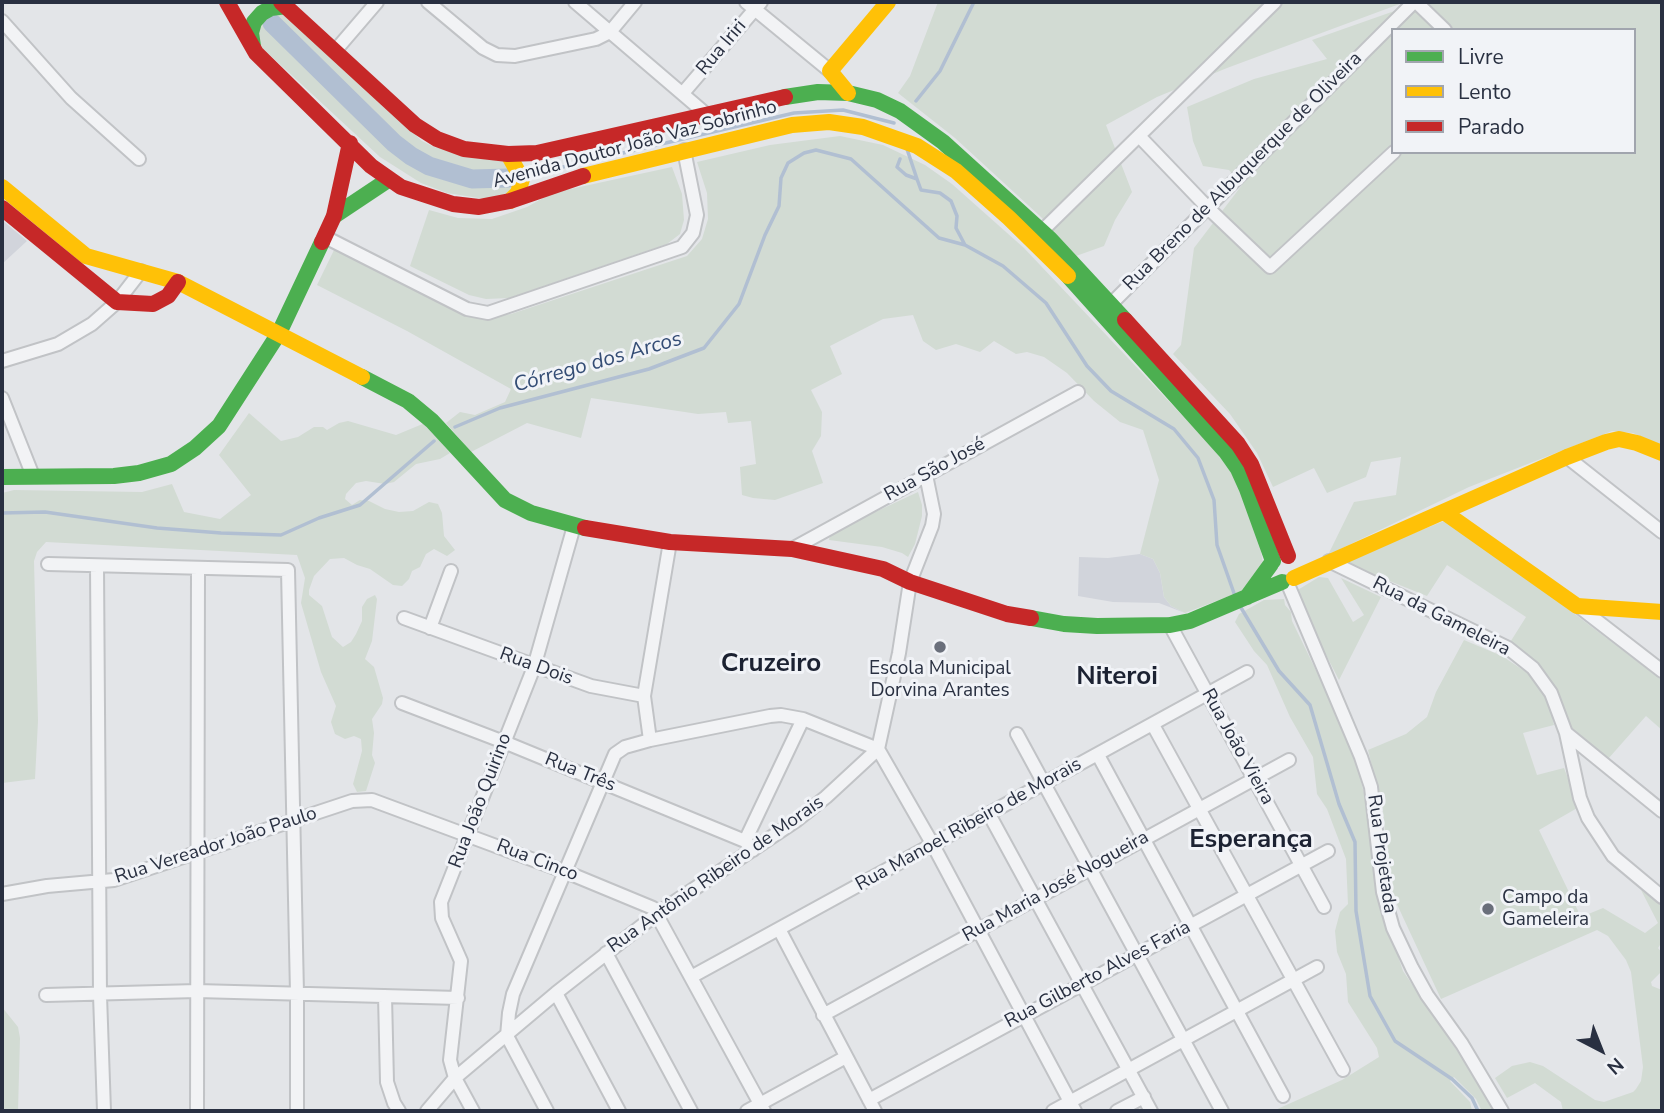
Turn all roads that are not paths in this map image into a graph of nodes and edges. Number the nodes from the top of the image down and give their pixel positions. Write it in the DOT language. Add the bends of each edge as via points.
graph roads {
  1 [pos="228,2"];
  2 [pos="259,2"];
  3 [pos="377,2"];
  4 [pos="428,2"];
  5 [pos="575,2"];
  6 [pos="635,2"];
  7 [pos="888,2"];
  8 [pos="1275,2"];
  9 [pos="1415,2"];
  10 [pos="284,4"];
  11 [pos="754,4"];
  12 [pos="2,21"];
  13 [pos="1443,28"];
  14 [pos="610,32"];
  15 [pos="335,51"];
  16 [pos="256,53"];
  17 [pos="830,71"];
  18 [pos="682,93"];
  19 [pos="848,93"];
  20 [pos="900,111"];
  21 [pos="706,114"];
  22 [pos="886,136"];
  23 [pos="1139,136"];
  24 [pos="350,143"];
  25 [pos="684,150"];
  26 [pos="508,154"];
  27 [pos="1392,154"];
  28 [pos="139,159"];
  29 [pos="388,180"];
  30 [pos="2,187"];
  31 [pos="510,201"];
  32 [pos="2,208"];
  33 [pos="1208,208"];
  34 [pos="334,216"];
  35 [pos="1042,231"];
  36 [pos="325,237"];
  37 [pos="141,271"];
  38 [pos="178,282"];
  39 [pos="117,302"];
  40 [pos="1107,308"];
  41 [pos="279,333"];
  42 [pos="2,361"];
  43 [pos="1078,392"];
  44 [pos="2,398"];
  45 [pos="1662,453"];
  46 [pos="1567,457"];
  47 [pos="926,475"];
  48 [pos="33,476"];
  49 [pos="2,477"];
  50 [pos="1444,512"];
  51 [pos="574,526"];
  52 [pos="1662,531"];
  53 [pos="670,542"];
  54 [pos="792,549"];
  55 [pos="1281,560"];
  56 [pos="1327,562"];
  57 [pos="48,564"];
  58 [pos="97,566"];
  59 [pos="198,569"];
  60 [pos="451,571"];
  61 [pos="1288,581"];
  62 [pos="910,582"];
  63 [pos="1245,598"];
  64 [pos="1577,606"];
  65 [pos="1662,612"];
  66 [pos="404,618"];
  67 [pos="1170,625"];
  68 [pos="430,628"];
  69 [pos="534,667"];
  70 [pos="1247,671"];
  71 [pos="1662,671"];
  72 [pos="1207,693"];
  73 [pos="644,696"];
  74 [pos="402,703"];
  75 [pos="803,719"];
  76 [pos="1153,724"];
  77 [pos="1566,733"];
  78 [pos="1017,734"];
  79 [pos="650,740"];
  80 [pos="504,742"];
  81 [pos="878,749"];
  82 [pos="1098,755"];
  83 [pos="1289,760"];
  84 [pos="1255,779"];
  85 [pos="603,782"];
  86 [pos="1044,784"];
  87 [pos="372,800"];
  88 [pos="1200,809"];
  89 [pos="1662,811"];
  90 [pos="989,814"];
  91 [pos="292,822"];
  92 [pos="468,835"];
  93 [pos="1145,838"];
  94 [pos="749,845"];
  95 [pos="933,845"];
  96 [pos="1328,852"];
  97 [pos="197,853"];
  98 [pos="1302,865"];
  99 [pos="1091,868"];
  100 [pos="566,872"];
  101 [pos="100,882"];
  102 [pos="2,894"];
  103 [pos="1248,895"];
  104 [pos="1662,897"];
  105 [pos="1035,899"];
  106 [pos="1324,907"];
  107 [pos="658,913"];
  108 [pos="1192,925"];
  109 [pos="779,929"];
  110 [pos="978,930"];
  111 [pos="606,953"];
  112 [pos="1136,955"];
  113 [pos="1317,967"];
  114 [pos="691,977"];
  115 [pos="1293,980"];
  116 [pos="1083,984"];
  117 [pos="197,991"];
  118 [pos="297,993"];
  119 [pos="556,993"];
  120 [pos="46,995"];
  121 [pos="100,995"];
  122 [pos="385,996"];
  123 [pos="458,998"];
  124 [pos="1238,1009"];
  125 [pos="823,1015"];
  126 [pos="1023,1015"];
  127 [pos="507,1036"];
  128 [pos="1183,1039"];
  129 [pos="846,1057"];
  130 [pos="1129,1068"];
  131 [pos="1343,1070"];
  132 [pos="455,1077"];
  133 [pos="1283,1096"];
  134 [pos="1144,1097"];
  135 [pos="872,1105"];
  136 [pos="1073,1107"];
  137 [pos="762,1108"];
  138 [pos="104,1111"];
  139 [pos="197,1111"];
  140 [pos="297,1111"];
  141 [pos="399,1111"];
  142 [pos="427,1111"];
  143 [pos="473,1111"];
  144 [pos="547,1111"];
  145 [pos="619,1111"];
  146 [pos="691,1111"];
  147 [pos="747,1111"];
  148 [pos="1053,1111"];
  149 [pos="1117,1111"];
  150 [pos="1151,1111"];
  151 [pos="1222,1111"];
  152 [pos="1502,1111"];
  1 -- 2 [label="street" via="243,11"];
  1 -- 16 [label="street, Avenida Doutor João Vaz Sobrinho"];
  3 -- 15 [label="street"];
  4 -- 14 [label="street" via="497,55 515,56"];
  5 -- 14 [label="street"];
  6 -- 14 [label="street"];
  7 -- 17 [label="street"];
  8 -- 23 [label="street"];
  9 -- 13 [label="street"];
  9 -- 33 [label="street, Rua Breno de Albuquerque de Oliveira"];
  10 -- 15 [label="street, Avenida Doutor João Vaz Sobrinho"];
  10 -- 16 [label="street" via="262,13 254,22 251,42"];
  11 -- 17 [label="street"];
  11 -- 18 [label="street, Rua Iriri"];
  12 -- 28 [label="street" via="71,98"];
  14 -- 18 [label="street"];
  15 -- 26 [label="street, Avenida Doutor João Vaz Sobrinho" via="415,125 437,139 464,149"];
  16 -- 24 [label="street, Avenida Doutor João Vaz Sobrinho"];
  17 -- 19 [label="street"];
  18 -- 21 [label="street"];
  19 -- 20 [label="street, Avenida Doutor João Vaz Sobrinho"];
  19 -- 21 [label="street, Avenida Doutor João Vaz Sobrinho" via="793,95"];
  20 -- 22 [label="street" via="898,127"];
  20 -- 35 [label="street, Avenida Doutor João Vaz Sobrinho" via="943,142"];
  21 -- 26 [label="street, Avenida Doutor João Vaz Sobrinho" via="573,146"];
  22 -- 25 [label="street, Avenida Doutor João Vaz Sobrinho" via="830,122 792,125"];
  22 -- 40 [label="street, Avenida Doutor João Vaz Sobrinho" via="918,146 956,171"];
  23 -- 33 [label="street"];
  23 -- 35 [label="street"];
  24 -- 29 [label="street, Avenida Doutor João Vaz Sobrinho"];
  24 -- 34 [label="street"];
  25 -- 31 [label="street, Avenida Doutor João Vaz Sobrinho" via="569,180"];
  25 -- 36 [label="street" via="697,215 694,233 682,247 488,313 467,309"];
  26 -- 31 [label="street" via="522,178"];
  27 -- 33 [label="street" via="1270,267"];
  29 -- 31 [label="street, Avenida Doutor João Vaz Sobrinho" via="453,204 479,207"];
  29 -- 34 [label="street"];
  30 -- 37 [label="street" via="86,256"];
  32 -- 39 [label="street"];
  33 -- 40 [label="street, Rua Breno de Albuquerque de Oliveira"];
  34 -- 36 [label="street"];
  35 -- 40 [label="street, Avenida Doutor João Vaz Sobrinho"];
  36 -- 41 [label="street"];
  37 -- 38 [label="street"];
  37 -- 39 [label="street"];
  38 -- 39 [label="street" via="168,296 153,304"];
  38 -- 41 [label="street"];
  39 -- 42 [label="street" via="58,344"];
  40 -- 55 [label="street, Avenida Doutor João Vaz Sobrinho" via="1238,444 1251,464"];
  41 -- 48 [label="street" via="219,426 171,464 139,474"];
  41 -- 51 [label="street" via="408,401 505,500"];
  43 -- 47 [label="street, Rua São José"];
  44 -- 48 [label="street"];
  45 -- 46 [label="street" via="1619,439"];
  46 -- 50 [label="street"];
  46 -- 52 [label="street"];
  47 -- 54 [label="street, Rua São José"];
  47 -- 62 [label="street" via="934,514"];
  48 -- 49 [label="street"];
  50 -- 56 [label="street"];
  50 -- 64 [label="street"];
  51 -- 53 [label="street"];
  51 -- 69 [label="street, Rua João Quirino"];
  53 -- 54 [label="street"];
  53 -- 73 [label="street"];
  54 -- 62 [label="street" via="883,569"];
  55 -- 56 [label="street"];
  55 -- 61 [label="street" via="1298,569"];
  55 -- 61 [label="street" via="1272,576"];
  55 -- 63 [label="street"];
  56 -- 61 [label="street"];
  56 -- 77 [label="street, Rua da Gameleira" via="1508,648 1534,668 1551,693"];
  57 -- 58 [label="street"];
  58 -- 59 [label="street"];
  58 -- 101 [label="street"];
  59 -- 91 [label="street" via="288,570"];
  59 -- 97 [label="street"];
  60 -- 68 [label="street"];
  61 -- 63 [label="street"];
  61 -- 152 [label="street, Rua Projetada" via="1371,787 1383,892 1393,928 1427,995"];
  62 -- 67 [label="street" via="1032,620 1097,626"];
  62 -- 81 [label="street" via="900,653"];
  63 -- 67 [label="street"];
  64 -- 65 [label="street"];
  64 -- 71 [label="street"];
  66 -- 68 [label="street, Rua Dois"];
  67 -- 72 [label="street, Rua João Vieira"];
  68 -- 69 [label="street, Rua Dois"];
  69 -- 73 [label="street, Rua Dois" via="591,686"];
  69 -- 80 [label="street, Rua João Quirino"];
  70 -- 72 [label="street, Rua Manoel Ribeiro de Morais"];
  72 -- 76 [label="street, Rua Manoel Ribeiro de Morais"];
  72 -- 84 [label="street, Rua João Vieira"];
  73 -- 79 [label="street"];
  74 -- 80 [label="street, Rua Três"];
  75 -- 79 [label="street" via="770,716"];
  75 -- 81 [label="street"];
  75 -- 94 [label="street"];
  76 -- 82 [label="street, Rua Manoel Ribeiro de Morais"];
  76 -- 88 [label="street"];
  77 -- 89 [label="street"];
  77 -- 104 [label="street, Rua da Gameleira" via="1588,818 1613,856"];
  78 -- 86 [label="street"];
  79 -- 85 [label="street" via="615,754"];
  80 -- 85 [label="street, Rua Três"];
  80 -- 92 [label="street, Rua João Quirino"];
  81 -- 94 [label="street, Rua Antônio Ribeiro de Morais" via="826,797"];
  81 -- 95 [label="street"];
  82 -- 86 [label="street, Rua Manoel Ribeiro de Morais"];
  82 -- 93 [label="street"];
  83 -- 84 [label="street, Rua Maria José Nogueira"];
  84 -- 88 [label="street, Rua Maria José Nogueira"];
  84 -- 98 [label="street, Rua João Vieira"];
  85 -- 94 [label="street, Rua Três"];
  85 -- 100 [label="street"];
  86 -- 90 [label="street, Rua Manoel Ribeiro de Morais"];
  86 -- 99 [label="street"];
  87 -- 91 [label="street, Rua Vereador João Paulo" via="352,801"];
  87 -- 92 [label="street, Rua Cinco"];
  88 -- 93 [label="street, Rua Maria José Nogueira"];
  88 -- 103 [label="street"];
  90 -- 95 [label="street, Rua Manoel Ribeiro de Morais"];
  90 -- 105 [label="street"];
  91 -- 97 [label="street, Rua Vereador João Paulo"];
  91 -- 118 [label="street"];
  92 -- 100 [label="street, Rua Cinco"];
  92 -- 123 [label="street, Rua João Quirino" via="440,910 461,961"];
  93 -- 99 [label="street, Rua Maria José Nogueira"];
  93 -- 108 [label="street"];
  94 -- 107 [label="street, Rua Antônio Ribeiro de Morais"];
  95 -- 109 [label="street, Rua Manoel Ribeiro de Morais"];
  95 -- 110 [label="street"];
  96 -- 98 [label="street, Rua Gilberto Alves Faria"];
  97 -- 101 [label="street, Rua Vereador João Paulo"];
  97 -- 117 [label="street"];
  98 -- 103 [label="street, Rua Gilberto Alves Faria"];
  98 -- 106 [label="street, Rua João Vieira"];
  99 -- 105 [label="street, Rua Maria José Nogueira"];
  99 -- 112 [label="street"];
  100 -- 107 [label="street, Rua Cinco" via="648,904"];
  100 -- 127 [label="street" via="513,994"];
  101 -- 102 [label="street, Rua Vereador João Paulo"];
  101 -- 121 [label="street"];
  103 -- 108 [label="street, Rua Gilberto Alves Faria"];
  103 -- 115 [label="street"];
  105 -- 110 [label="street, Rua Maria José Nogueira"];
  105 -- 116 [label="street"];
  107 -- 111 [label="street, Rua Antônio Ribeiro de Morais"];
  107 -- 114 [label="street"];
  108 -- 112 [label="street, Rua Gilberto Alves Faria"];
  108 -- 124 [label="street"];
  109 -- 114 [label="street, Rua Manoel Ribeiro de Morais"];
  109 -- 125 [label="street"];
  110 -- 125 [label="street, Rua Maria José Nogueira"];
  110 -- 126 [label="street"];
  111 -- 119 [label="street, Rua Antônio Ribeiro de Morais"];
  111 -- 146 [label="street"];
  112 -- 116 [label="street, Rua Gilberto Alves Faria"];
  112 -- 128 [label="street"];
  113 -- 115 [label="street"];
  114 -- 137 [label="street"];
  115 -- 124 [label="street"];
  115 -- 131 [label="street"];
  116 -- 126 [label="street, Rua Gilberto Alves Faria"];
  116 -- 130 [label="street"];
  117 -- 118 [label="street"];
  117 -- 121 [label="street"];
  117 -- 139 [label="street"];
  118 -- 122 [label="street"];
  118 -- 140 [label="street"];
  119 -- 127 [label="street, Rua Antônio Ribeiro de Morais"];
  119 -- 145 [label="street"];
  120 -- 121 [label="street"];
  121 -- 138 [label="street"];
  122 -- 123 [label="street"];
  122 -- 141 [label="street" via="387,1082"];
  123 -- 132 [label="street, Rua João Quirino" via="450,1054"];
  124 -- 128 [label="street"];
  124 -- 133 [label="street"];
  125 -- 129 [label="street"];
  126 -- 135 [label="street, Rua Gilberto Alves Faria"];
  126 -- 136 [label="street"];
  127 -- 132 [label="street, Rua Antônio Ribeiro de Morais"];
  127 -- 144 [label="street"];
  128 -- 130 [label="street"];
  128 -- 151 [label="street"];
  129 -- 135 [label="street"];
  129 -- 137 [label="street"];
  130 -- 134 [label="street"];
  130 -- 136 [label="street"];
  132 -- 142 [label="street, Rua Antônio Ribeiro de Morais"];
  132 -- 143 [label="street"];
  134 -- 149 [label="street"];
  134 -- 150 [label="street"];
  136 -- 148 [label="street"];
  137 -- 147 [label="street"];
}
